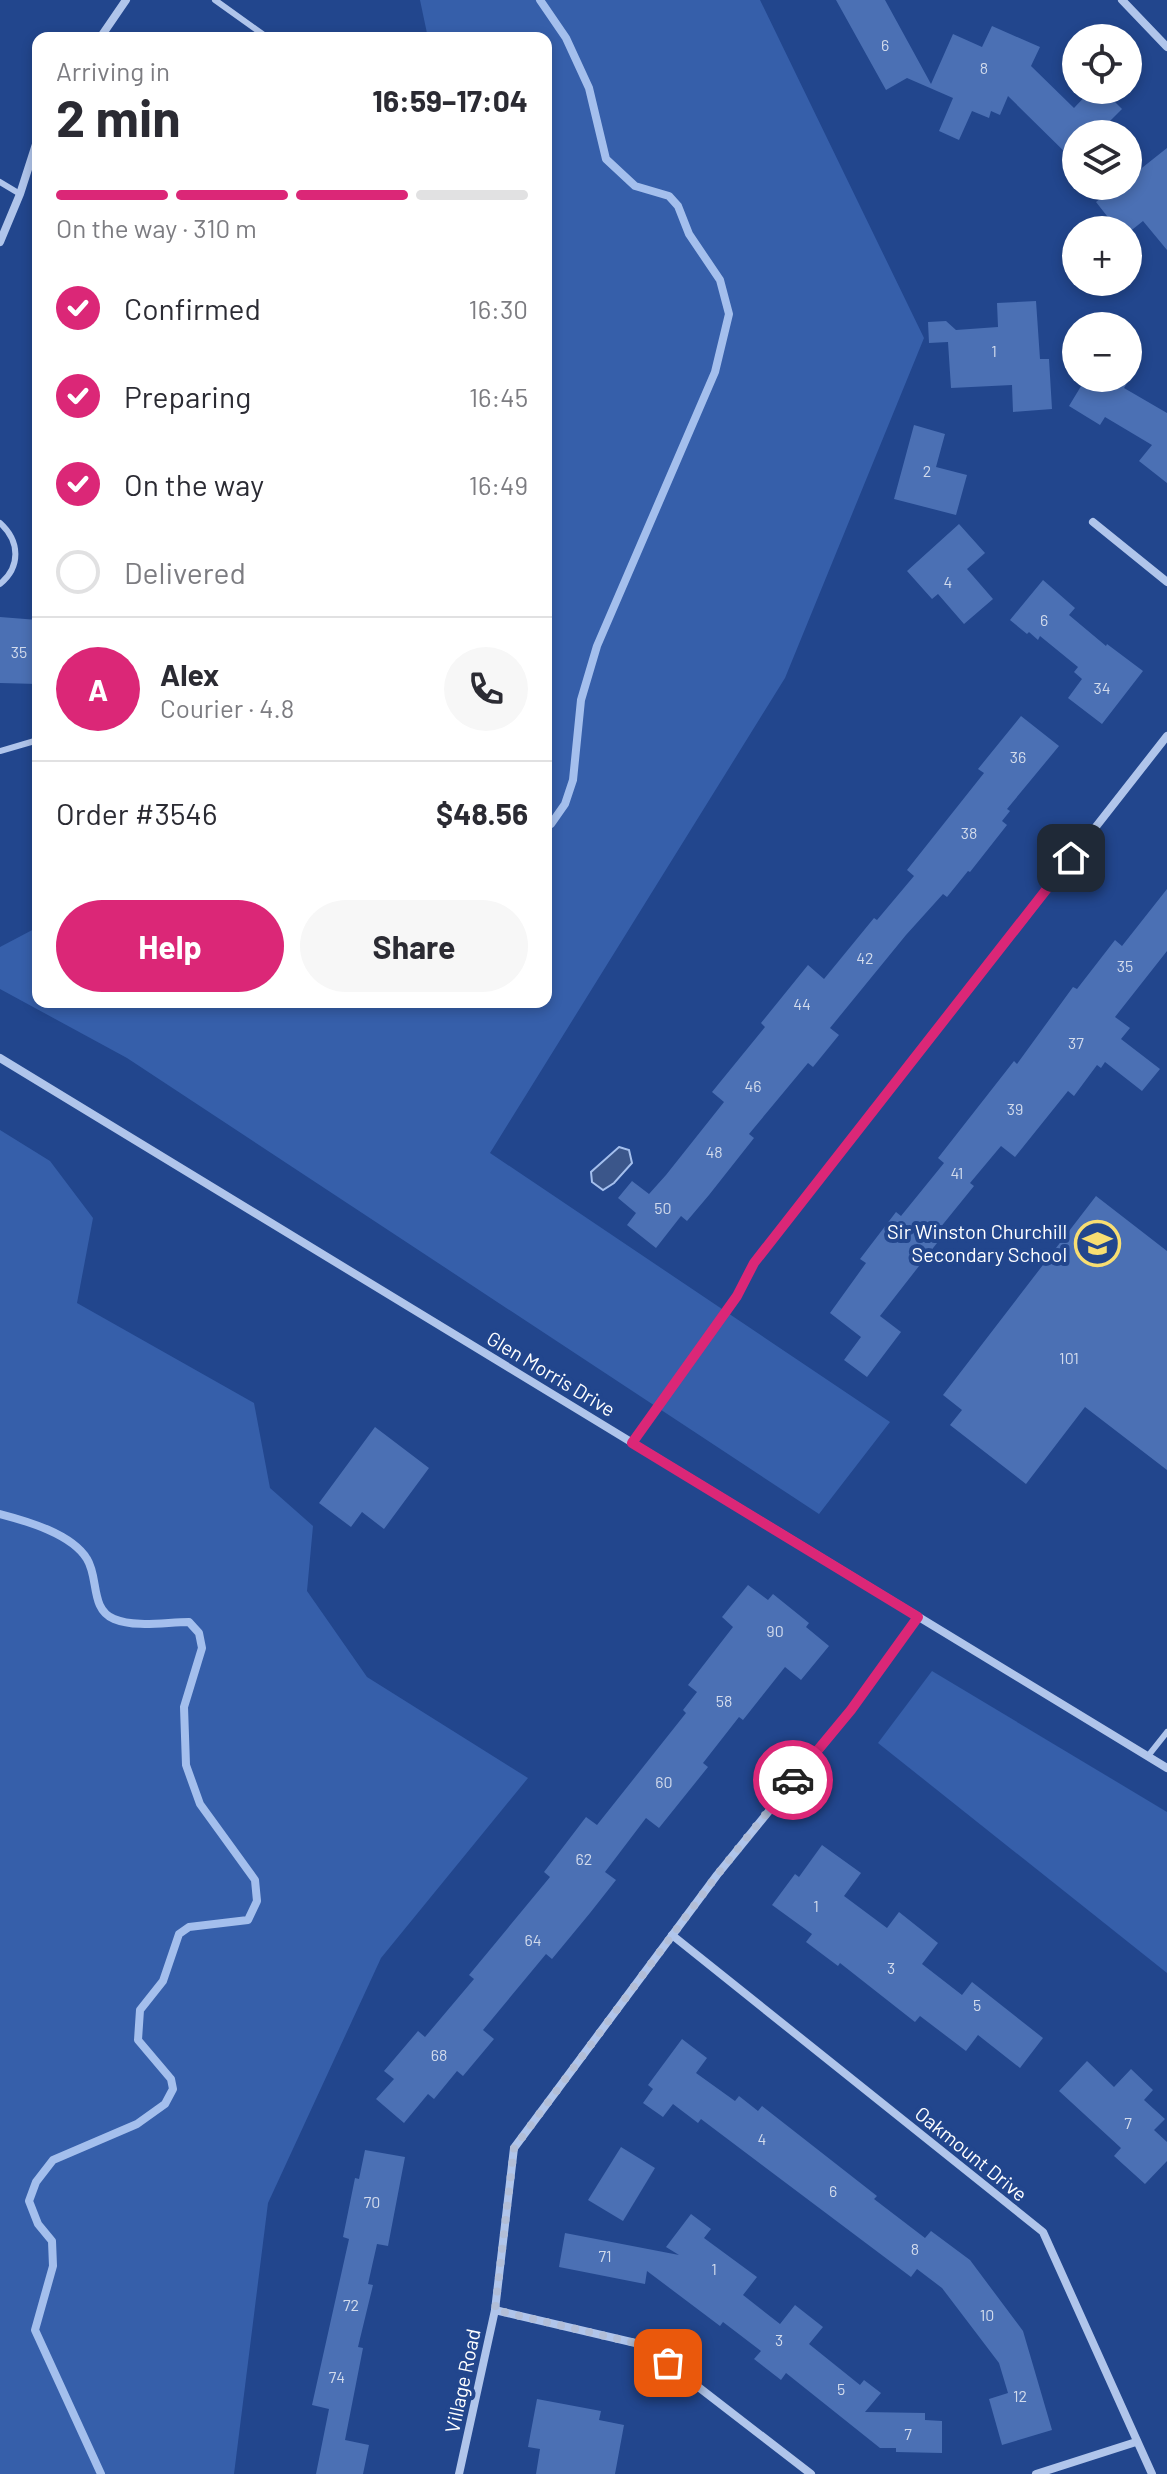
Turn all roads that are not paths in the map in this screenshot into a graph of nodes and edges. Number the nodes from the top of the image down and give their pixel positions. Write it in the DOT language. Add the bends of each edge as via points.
graph roads {
  1 [pos="126,0"];
  2 [pos="215,0"];
  3 [pos="1122,0"];
  4 [pos="104,32"];
  5 [pos="260,32"];
  6 [pos="1167,47"];
  7 [pos="32,157"];
  8 [pos="0,182"];
  9 [pos="20,194"];
  10 [pos="0,242"];
  11 [pos="1093,522"];
  12 [pos="0,523"];
  13 [pos="1167,582"];
  14 [pos="0,584"];
  15 [pos="1167,736"];
  16 [pos="32,742"];
  17 [pos="0,751"];
  18 [pos="0,1058"];
  19 [pos="632,1443"];
  20 [pos="918,1617"];
  21 [pos="1167,1732"];
  22 [pos="1148,1756"];
  23 [pos="1167,1768"];
  24 [pos="672,1935"];
  25 [pos="495,2310"];
  26 [pos="1136,2442"];
  27 [pos="459,2474"];
  28 [pos="811,2474"];
  29 [pos="1036,2474"];
  30 [pos="1152,2474"];
  1 -- 4 [label="street"];
  2 -- 5 [label="lane"];
  3 -- 6 [label="street"];
  7 -- 9 [label="street"];
  8 -- 9 [label="lane"];
  9 -- 10 [label="street"];
  11 -- 13 [label="street"];
  12 -- 14 [label="lane" via="16,551 11,573"];
  15 -- 19 [label="street" via="754,1263 737,1296"];
  16 -- 17 [label="lane"];
  18 -- 19 [label="street, Glen Morris Drive"];
  19 -- 20 [label="street, Glen Morris Drive"];
  20 -- 22 [label="street, Glen Morris Drive"];
  20 -- 24 [label="street, Village Road"];
  21 -- 22 [label="lane"];
  22 -- 23 [label="street, Glen Morris Drive"];
  24 -- 25 [label="street, Village Road" via="514,2148"];
  24 -- 26 [label="street, Oakmount Drive" via="1043,2232"];
  25 -- 27 [label="street, Village Road"];
  25 -- 28 [label="street" via="644,2345"];
  26 -- 29 [label="street"];
  26 -- 30 [label="street, Oakmount Drive"];
}
